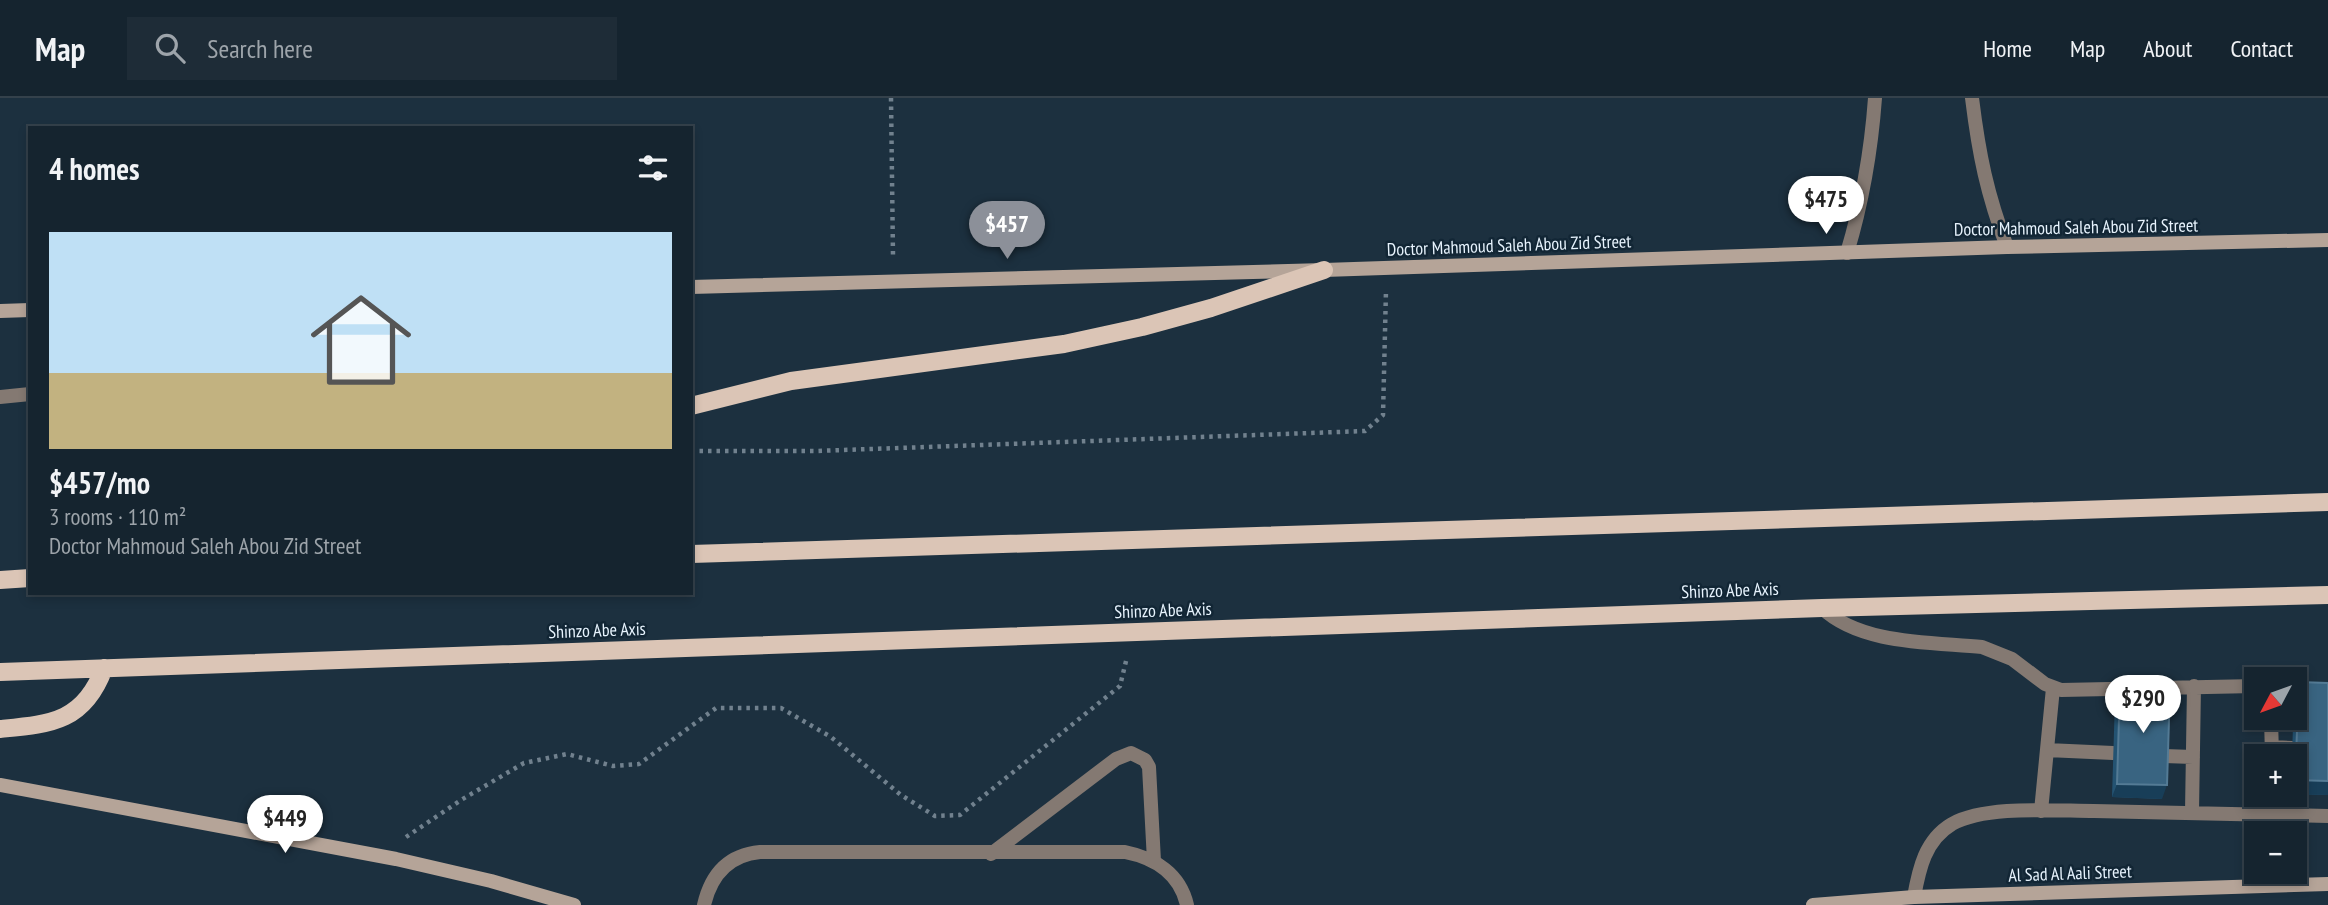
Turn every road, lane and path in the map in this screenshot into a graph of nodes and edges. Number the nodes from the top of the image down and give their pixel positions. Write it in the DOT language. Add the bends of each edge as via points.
graph roads {
  1 [pos="891,98"];
  2 [pos="1875,98"];
  3 [pos="1972,98"];
  4 [pos="2328,240"];
  5 [pos="2007,247"];
  6 [pos="1847,253"];
  7 [pos="1387,268"];
  8 [pos="1325,270"];
  9 [pos="894,281"];
  10 [pos="693,286"];
  11 [pos="28,310"];
  12 [pos="0,311"];
  13 [pos="28,394"];
  14 [pos="0,397"];
  15 [pos="693,405"];
  16 [pos="693,452"];
  17 [pos="2328,502"];
  18 [pos="693,554"];
  19 [pos="28,578"];
  20 [pos="0,580"];
  21 [pos="2328,595"];
  22 [pos="1822,608"];
  23 [pos="1134,632"];
  24 [pos="104,668"];
  25 [pos="0,672"];
  26 [pos="2194,686"];
  27 [pos="2244,686"];
  28 [pos="2053,688"];
  29 [pos="0,729"];
  30 [pos="2047,750"];
  31 [pos="2113,753"];
  32 [pos="2164,756"];
  33 [pos="2193,757"];
  34 [pos="0,785"];
  35 [pos="2274,807"];
  36 [pos="2041,811"];
  37 [pos="2192,812"];
  38 [pos="2274,815"];
  39 [pos="2328,816"];
  40 [pos="991,854"];
  41 [pos="379,855"];
  42 [pos="1154,861"];
  43 [pos="2328,884"];
  44 [pos="1914,897"];
  45 [pos="574,905"];
  46 [pos="704,905"];
  47 [pos="1187,905"];
  48 [pos="1813,905"];
  1 -- 9 [label="path"];
  2 -- 6 [label="street" via="1862,205"];
  3 -- 5 [label="street" via="1980,158"];
  4 -- 5 [label="street, Doctor Mahmoud Saleh Abou Zid Street"];
  5 -- 6 [label="street, Doctor Mahmoud Saleh Abou Zid Street"];
  6 -- 7 [label="street, Doctor Mahmoud Saleh Abou Zid Street"];
  7 -- 8 [label="street, Doctor Mahmoud Saleh Abou Zid Street"];
  7 -- 16 [label="path" via="1383,415 1365,431"];
  8 -- 9 [label="street, Doctor Mahmoud Saleh Abou Zid Street"];
  8 -- 15 [label="main road" via="1211,308 1064,344 791,382"];
  9 -- 10 [label="street, Doctor Mahmoud Saleh Abou Zid Street"];
  11 -- 12 [label="street"];
  13 -- 14 [label="street"];
  17 -- 18 [label="main road"];
  19 -- 20 [label="main road"];
  21 -- 22 [label="main road, Shinzo Abe Axis"];
  22 -- 23 [label="main road, Shinzo Abe Axis"];
  22 -- 28 [label="street" via="1836,621 1869,633 1997,651"];
  23 -- 24 [label="main road, Shinzo Abe Axis"];
  23 -- 41 [label="path" via="1119,686 960,816 935,816 831,737 781,708 716,708 639,764 612,766 568,754 524,762"];
  24 -- 25 [label="main road, Shinzo Abe Axis"];
  24 -- 29 [label="main road" via="93,693 75,712 44,724"];
  26 -- 27 [label="street"];
  26 -- 28 [label="street"];
  26 -- 33 [label="street"];
  28 -- 30 [label="street"];
  30 -- 31 [label="street"];
  30 -- 36 [label="street"];
  32 -- 33 [label="street"];
  33 -- 37 [label="street"];
  34 -- 41 [label="street"];
  35 -- 38 [label="street"];
  36 -- 37 [label="street"];
  36 -- 44 [label="street" via="1987,814 1950,825 1925,854"];
  37 -- 38 [label="street"];
  38 -- 39 [label="street"];
  40 -- 42 [label="street" via="1125,852"];
  40 -- 42 [label="street" via="1130,753 1139,755 1149,767"];
  40 -- 46 [label="street" via="749,853 719,871 708,887"];
  41 -- 45 [label="street"];
  42 -- 47 [label="street" via="1178,884"];
  43 -- 44 [label="street, Al Sad Al Aali Street"];
  44 -- 48 [label="street, Al Sad Al Aali Street"];
}
